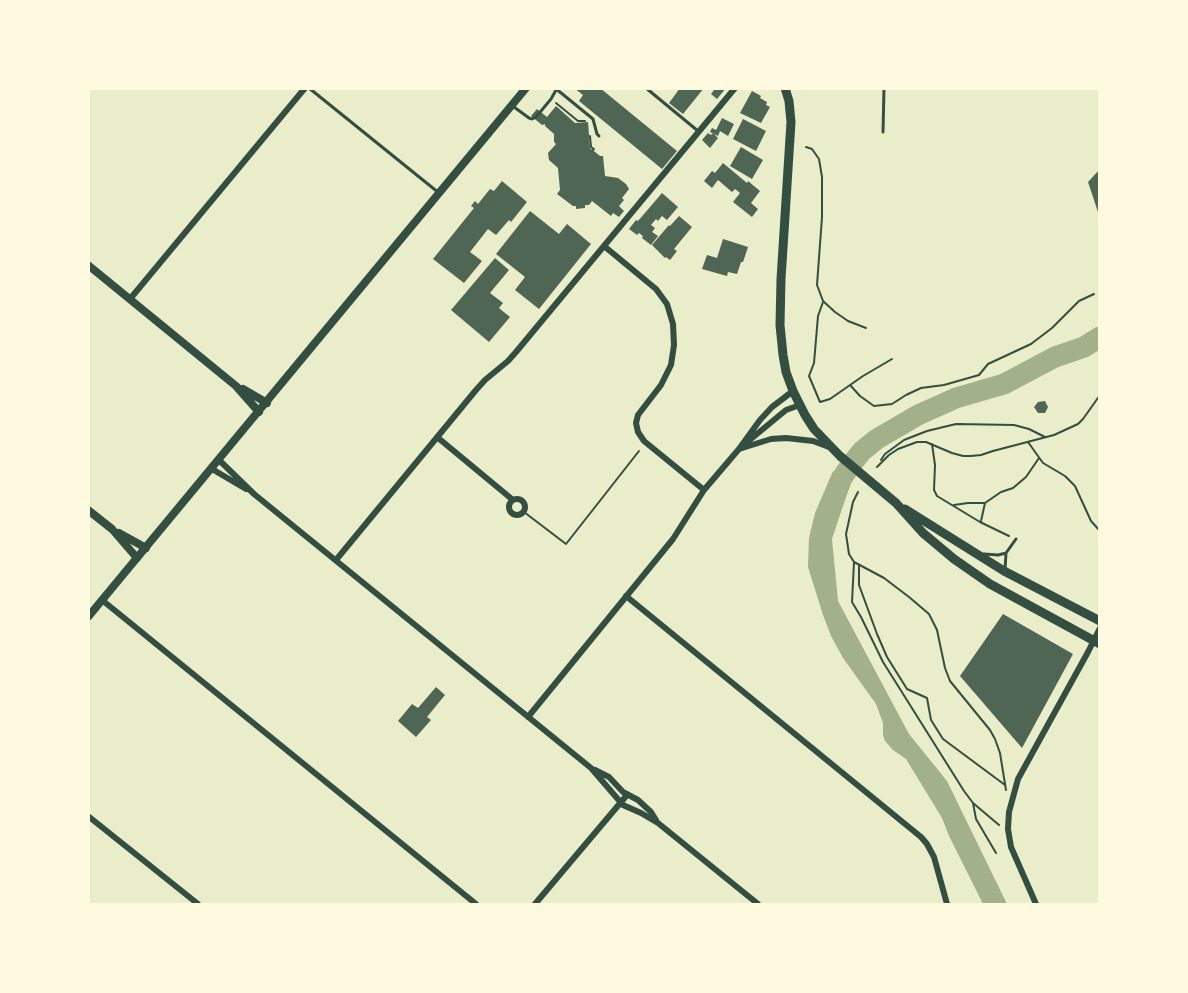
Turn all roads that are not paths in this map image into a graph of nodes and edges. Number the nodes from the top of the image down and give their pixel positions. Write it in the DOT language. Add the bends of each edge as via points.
graph roads {
  1 [pos="305,88"];
  2 [pos="309,88"];
  3 [pos="526,88"];
  4 [pos="646,88"];
  5 [pos="735,88"];
  6 [pos="785,88"];
  7 [pos="884,88"];
  8 [pos="556,89"];
  9 [pos="512,105"];
  10 [pos="699,132"];
  11 [pos="883,132"];
  12 [pos="599,136"];
  13 [pos="439,193"];
  14 [pos="604,246"];
  15 [pos="88,266"];
  16 [pos="130,299"];
  17 [pos="236,386"];
  18 [pos="793,391"];
  19 [pos="267,403"];
  20 [pos="800,405"];
  21 [pos="259,412"];
  22 [pos="437,437"];
  23 [pos="739,449"];
  24 [pos="837,452"];
  25 [pos="219,460"];
  26 [pos="212,469"];
  27 [pos="704,490"];
  28 [pos="254,494"];
  29 [pos="513,500"];
  30 [pos="896,503"];
  31 [pos="88,510"];
  32 [pos="112,530"];
  33 [pos="1016,539"];
  34 [pos="146,548"];
  35 [pos="1006,553"];
  36 [pos="977,554"];
  37 [pos="137,558"];
  38 [pos="336,560"];
  39 [pos="1004,571"];
  40 [pos="626,596"];
  41 [pos="102,600"];
  42 [pos="88,617"];
  43 [pos="1100,621"];
  44 [pos="1100,628"];
  45 [pos="1097,642"];
  46 [pos="528,717"];
  47 [pos="591,768"];
  48 [pos="627,795"];
  49 [pos="620,803"];
  50 [pos="88,816"];
  51 [pos="658,823"];
  52 [pos="198,904"];
  53 [pos="477,904"];
  54 [pos="535,904"];
  55 [pos="758,904"];
  56 [pos="947,904"];
  57 [pos="1036,904"];
  1 -- 16 [label="street"];
  2 -- 13 [label="lane"];
  3 -- 9 [label="main road"];
  4 -- 10 [label="lane"];
  5 -- 10 [label="street"];
  6 -- 18 [label="main road" via="791,122 780,325"];
  7 -- 11 [label="lane"];
  8 -- 9 [label="lane" via="532,119"];
  8 -- 12 [label="lane" via="593,119"];
  9 -- 13 [label="main road"];
  10 -- 14 [label="street"];
  13 -- 19 [label="main road"];
  14 -- 22 [label="street" via="508,362 485,380"];
  14 -- 27 [label="street" via="656,289 667,304 673,324 671,365 638,415 638,432"];
  15 -- 16 [label="street"];
  16 -- 17 [label="street"];
  17 -- 19 [label="street"];
  17 -- 21 [label="street"];
  18 -- 20 [label="main road"];
  18 -- 23 [label="street" via="772,407"];
  19 -- 21 [label="main road"];
  20 -- 23 [label="street" via="786,410"];
  20 -- 24 [label="main road" via="814,429"];
  21 -- 25 [label="main road"];
  22 -- 29 [label="street"];
  22 -- 38 [label="street"];
  23 -- 24 [label="street" via="786,438 813,441"];
  23 -- 27 [label="street"];
  24 -- 30 [label="main road"];
  25 -- 26 [label="main road"];
  25 -- 28 [label="street"];
  26 -- 28 [label="street"];
  26 -- 34 [label="main road"];
  27 -- 40 [label="street" via="673,539"];
  28 -- 38 [label="street"];
  29 -- 29 [label="street" via="511,512 524,512 523,500"];
  30 -- 36 [label="main road"];
  30 -- 45 [label="main road" via="923,533 972,572"];
  31 -- 32 [label="street"];
  32 -- 34 [label="street"];
  32 -- 37 [label="street"];
  33 -- 35 [label="lane"];
  34 -- 37 [label="main road"];
  35 -- 36 [label="lane"];
  35 -- 39 [label="lane"];
  36 -- 39 [label="main road"];
  37 -- 41 [label="main road"];
  38 -- 46 [label="street"];
  39 -- 43 [label="main road"];
  40 -- 46 [label="street"];
  40 -- 56 [label="street" via="921,837 934,857"];
  41 -- 42 [label="main road"];
  41 -- 53 [label="street"];
  44 -- 45 [label="street"];
  45 -- 57 [label="street" via="1018,779 1009,812 1011,847"];
  46 -- 47 [label="street"];
  47 -- 48 [label="street" via="609,777"];
  47 -- 49 [label="street"];
  48 -- 49 [label="street"];
  48 -- 51 [label="street" via="646,807"];
  49 -- 51 [label="street"];
  49 -- 54 [label="street"];
  50 -- 52 [label="street"];
  51 -- 55 [label="street"];
}
